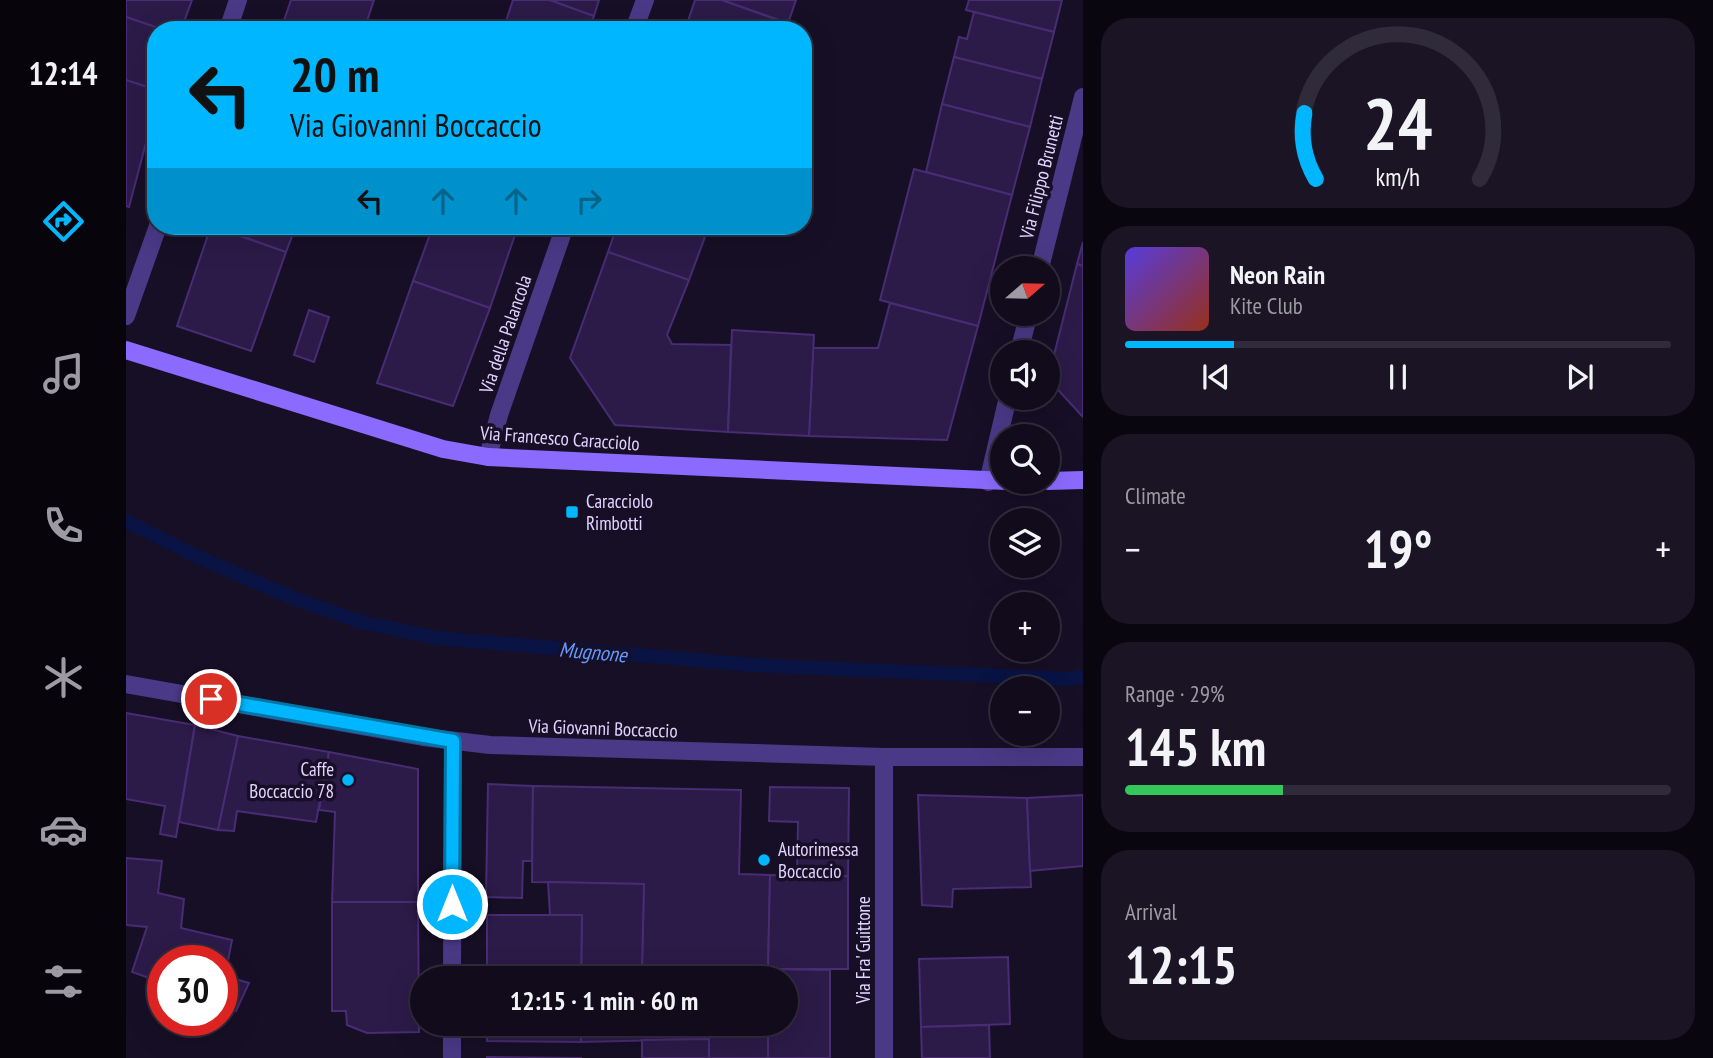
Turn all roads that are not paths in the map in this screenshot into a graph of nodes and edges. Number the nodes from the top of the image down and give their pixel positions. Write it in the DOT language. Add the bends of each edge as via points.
graph roads {
  1 [pos="238,0"];
  2 [pos="645,0"];
  3 [pos="231,21"];
  4 [pos="637,21"];
  5 [pos="1083,97"];
  6 [pos="155,235"];
  7 [pos="562,235"];
  8 [pos="1043,256"];
  9 [pos="126,316"];
  10 [pos="126,350"];
  11 [pos="1005,410"];
  12 [pos="488,457"];
  13 [pos="1083,480"];
  14 [pos="1060,481"];
  15 [pos="988,482"];
  16 [pos="126,684"];
  17 [pos="453,741"];
  18 [pos="884,757"];
  19 [pos="1083,757"];
  20 [pos="452,966"];
  21 [pos="452,1036"];
  22 [pos="452,1058"];
  23 [pos="884,1058"];
  1 -- 3 [label="street"];
  2 -- 4 [label="street"];
  5 -- 8 [label="street, Via Filippo Brunetti"];
  6 -- 9 [label="street"];
  7 -- 12 [label="street, Via della Palancola"];
  10 -- 12 [label="street, Via Francesco Caracciolo" via="443,449"];
  11 -- 15 [label="street"];
  12 -- 15 [label="street, Via Francesco Caracciolo"];
  13 -- 14 [label="street"];
  16 -- 17 [label="street, Via Giovanni Boccaccio"];
  17 -- 18 [label="street, Via Giovanni Boccaccio"];
  17 -- 20 [label="street"];
  18 -- 19 [label="street, Via Giovanni Boccaccio"];
  18 -- 23 [label="street, Via Fra' Guittone"];
  21 -- 22 [label="street"];
}
